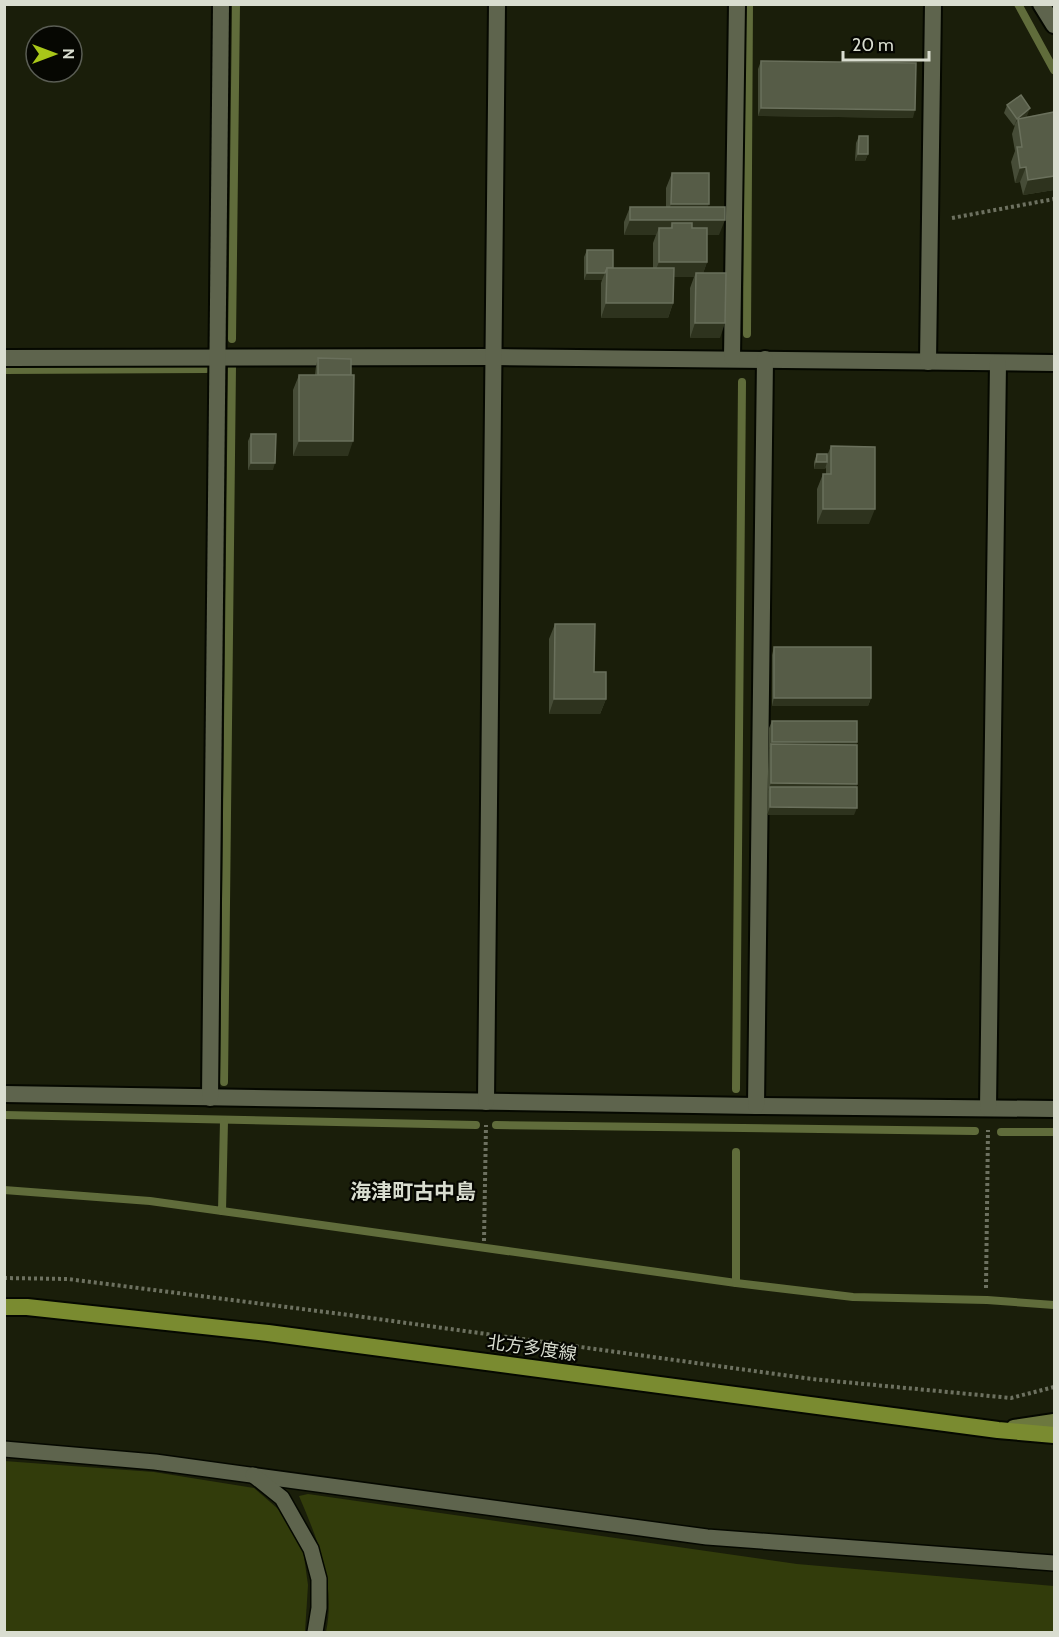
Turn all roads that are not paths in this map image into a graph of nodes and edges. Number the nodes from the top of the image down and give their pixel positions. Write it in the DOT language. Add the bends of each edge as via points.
graph roads {
  1 [pos="222,4"];
  2 [pos="497,4"];
  3 [pos="737,4"];
  4 [pos="933,4"];
  5 [pos="1041,4"];
  6 [pos="1054,26"];
  7 [pos="218,357"];
  8 [pos="495,357"];
  9 [pos="4,358"];
  10 [pos="732,358"];
  11 [pos="765,359"];
  12 [pos="928,362"];
  13 [pos="998,363"];
  14 [pos="1054,363"];
  15 [pos="4,1094"];
  16 [pos="210,1098"];
  17 [pos="486,1102"];
  18 [pos="756,1106"];
  19 [pos="988,1108"];
  20 [pos="1054,1109"];
  21 [pos="4,1307"];
  22 [pos="1054,1422"];
  23 [pos="998,1430"];
  24 [pos="1054,1435"];
  25 [pos="4,1449"];
  26 [pos="253,1475"];
  27 [pos="1054,1563"];
  28 [pos="315,1632"];
  1 -- 7 [label="street"];
  2 -- 8 [label="street"];
  3 -- 10 [label="street"];
  4 -- 12 [label="street"];
  5 -- 6 [label="street"];
  7 -- 8 [label="street"];
  7 -- 9 [label="street"];
  7 -- 16 [label="street"];
  8 -- 10 [label="street"];
  8 -- 17 [label="street"];
  10 -- 11 [label="street"];
  11 -- 12 [label="street"];
  11 -- 18 [label="street"];
  12 -- 13 [label="street"];
  13 -- 14 [label="street"];
  13 -- 19 [label="street"];
  15 -- 16 [label="street"];
  16 -- 17 [label="street"];
  17 -- 18 [label="street"];
  18 -- 19 [label="street"];
  19 -- 20 [label="street"];
  21 -- 23 [label="main road, 北方多度線" via="268,1333"];
  22 -- 23 [label="main road"];
  23 -- 24 [label="main road, 北方多度線"];
  25 -- 26 [label="lane"];
  26 -- 27 [label="lane" via="707,1537"];
  26 -- 28 [label="lane" via="282,1497 311,1549 319,1579"];
}
